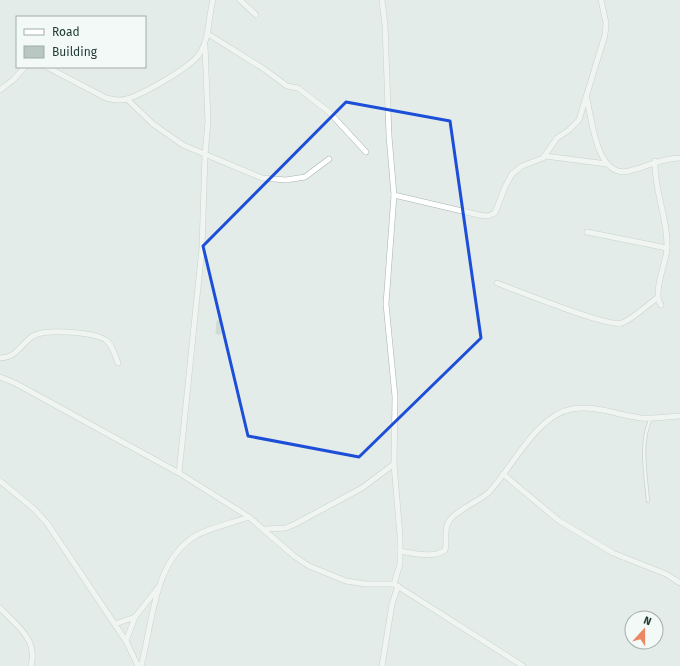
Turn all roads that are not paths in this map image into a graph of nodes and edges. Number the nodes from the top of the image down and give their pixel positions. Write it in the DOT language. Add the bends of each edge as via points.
graph roads {
  1 [pos="213,0"];
  2 [pos="240,0"];
  3 [pos="382,0"];
  4 [pos="601,0"];
  5 [pos="256,15"];
  6 [pos="208,34"];
  7 [pos="204,45"];
  8 [pos="24,68"];
  9 [pos="49,68"];
  10 [pos="0,90"];
  11 [pos="586,98"];
  12 [pos="127,99"];
  13 [pos="366,152"];
  14 [pos="205,155"];
  15 [pos="545,156"];
  16 [pos="680,158"];
  17 [pos="329,160"];
  18 [pos="655,161"];
  19 [pos="607,164"];
  20 [pos="394,195"];
  21 [pos="587,232"];
  22 [pos="667,248"];
  23 [pos="497,283"];
  24 [pos="657,298"];
  25 [pos="660,305"];
  26 [pos="0,358"];
  27 [pos="118,363"];
  28 [pos="0,377"];
  29 [pos="680,416"];
  30 [pos="651,418"];
  31 [pos="394,464"];
  32 [pos="179,473"];
  33 [pos="503,474"];
  34 [pos="0,481"];
  35 [pos="648,501"];
  36 [pos="249,517"];
  37 [pos="265,529"];
  38 [pos="400,551"];
  39 [pos="680,583"];
  40 [pos="396,585"];
  41 [pos="159,586"];
  42 [pos="0,608"];
  43 [pos="135,617"];
  44 [pos="115,624"];
  45 [pos="126,641"];
  46 [pos="31,666"];
  47 [pos="138,666"];
  48 [pos="141,666"];
  49 [pos="382,666"];
  50 [pos="523,666"];
  1 -- 6 [label="street"];
  2 -- 5 [label="street"];
  3 -- 20 [label="street" via="388,136"];
  4 -- 11 [label="street" via="606,23 605,35"];
  6 -- 7 [label="street"];
  6 -- 13 [label="street" via="287,86 298,88 329,112"];
  7 -- 12 [label="street" via="200,55 189,65"];
  7 -- 14 [label="street" via="208,122"];
  8 -- 10 [label="street"];
  9 -- 12 [label="street" via="106,98"];
  11 -- 15 [label="street" via="579,120 557,138"];
  11 -- 19 [label="street" via="596,140"];
  12 -- 14 [label="street" via="159,128 184,145"];
  14 -- 17 [label="street" via="262,178 286,180 305,177"];
  14 -- 32 [label="street" via="202,248"];
  15 -- 19 [label="street"];
  15 -- 20 [label="street" via="522,166 512,174 492,215 478,216"];
  16 -- 18 [label="street"];
  18 -- 19 [label="street" via="619,172"];
  18 -- 22 [label="street" via="655,179 666,224"];
  20 -- 31 [label="street" via="386,304 395,397"];
  21 -- 22 [label="street"];
  22 -- 24 [label="street"];
  23 -- 24 [label="street" via="576,312 621,324"];
  24 -- 25 [label="street"];
  26 -- 27 [label="street" via="12,356 37,334 56,331 104,339 111,346"];
  28 -- 32 [label="street"];
  29 -- 30 [label="street"];
  30 -- 33 [label="street" via="627,416 600,409 562,411 546,423"];
  30 -- 35 [label="lane" via="645,442"];
  31 -- 37 [label="street" via="362,488 295,524 286,528"];
  31 -- 38 [label="street"];
  32 -- 36 [label="street"];
  33 -- 38 [label="street" via="485,496 452,517 446,530 446,546 442,553"];
  33 -- 39 [label="street" via="558,520 613,554 666,574"];
  34 -- 44 [label="street" via="47,523"];
  36 -- 37 [label="street"];
  36 -- 41 [label="street" via="206,531 191,539 172,560"];
  37 -- 40 [label="street" via="294,556 327,574 346,581"];
  38 -- 40 [label="street"];
  40 -- 49 [label="street"];
  40 -- 50 [label="street"];
  41 -- 43 [label="street"];
  41 -- 48 [label="street"];
  42 -- 46 [label="street" via="31,642"];
  43 -- 44 [label="street"];
  43 -- 45 [label="street"];
  44 -- 45 [label="street"];
  45 -- 47 [label="street"];
}
